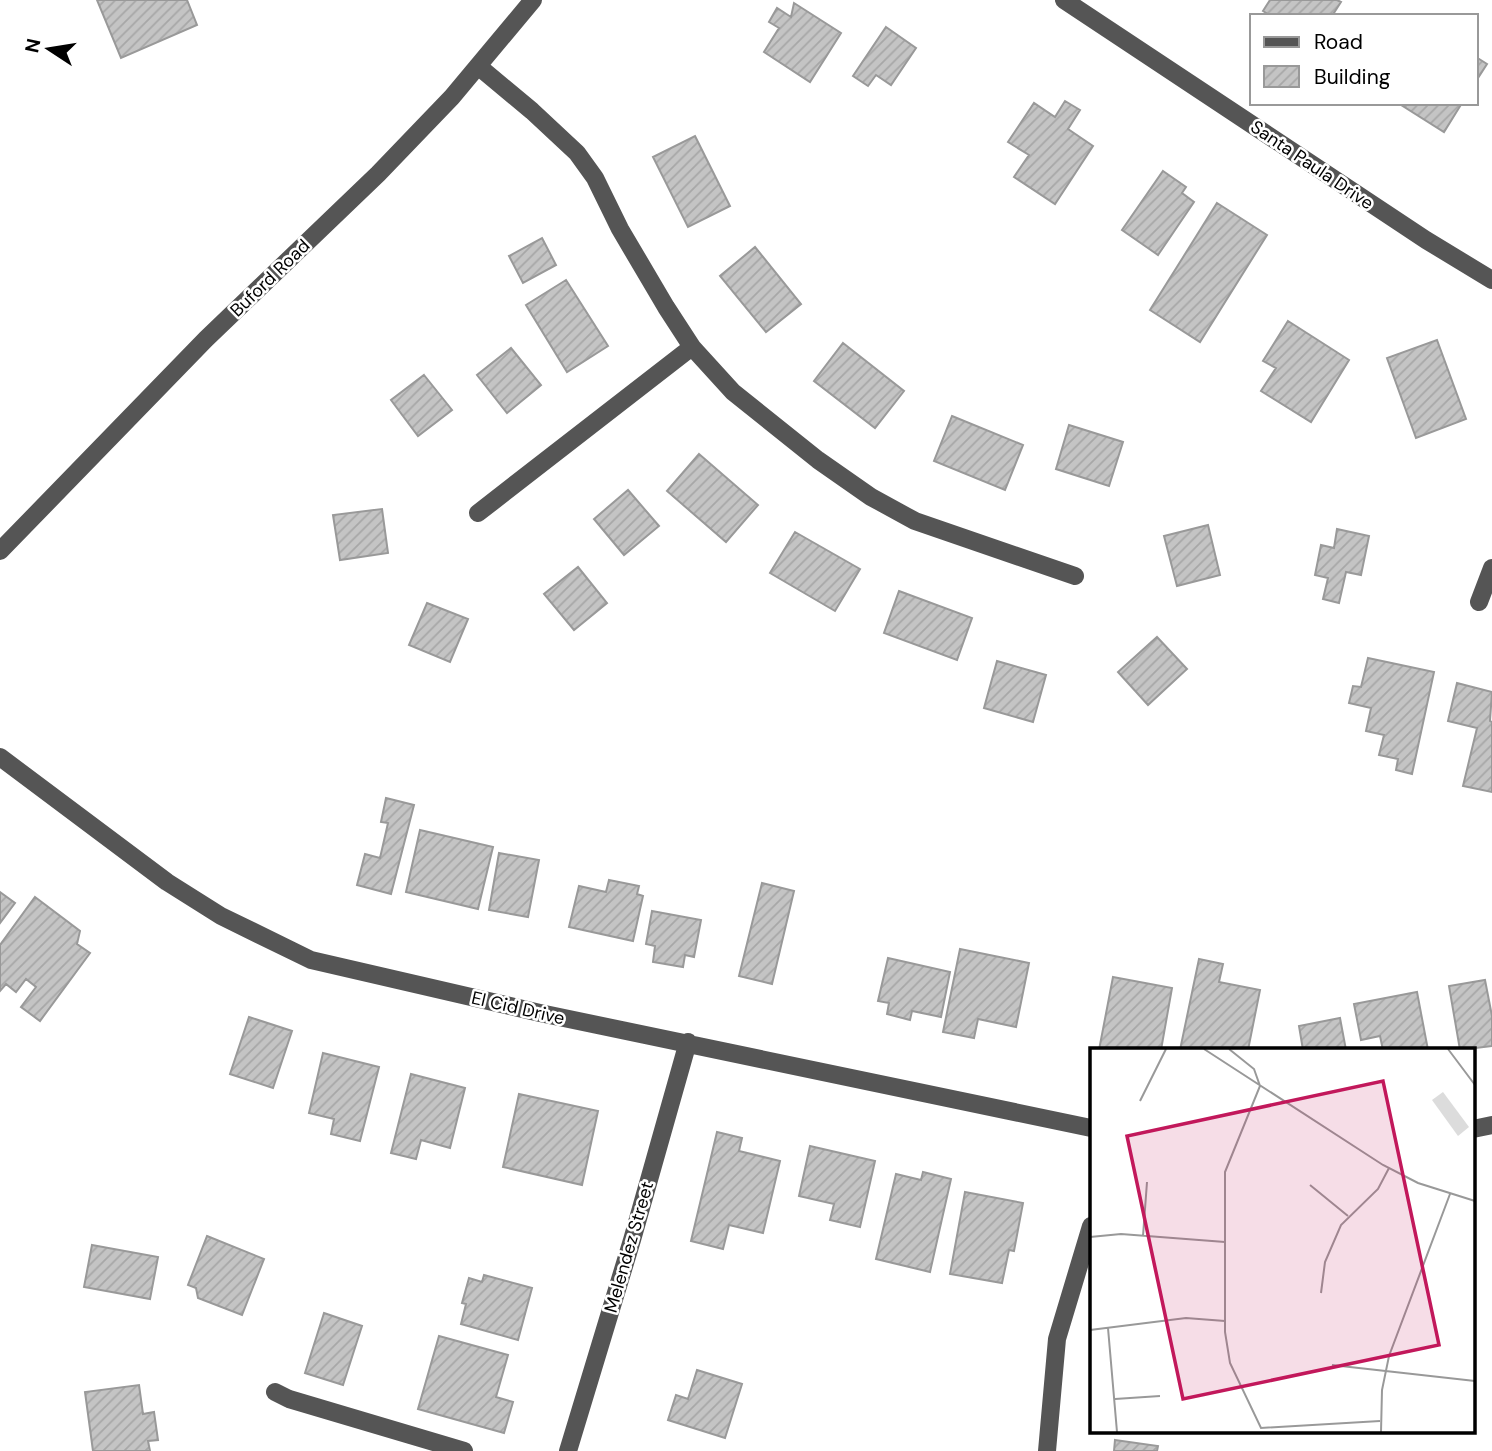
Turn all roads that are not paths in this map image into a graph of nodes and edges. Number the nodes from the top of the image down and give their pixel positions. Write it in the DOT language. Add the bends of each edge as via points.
graph roads {
  1 [pos="533,0"];
  2 [pos="1064,0"];
  3 [pos="478,66"];
  4 [pos="1492,280"];
  5 [pos="692,347"];
  6 [pos="478,513"];
  7 [pos="0,551"];
  8 [pos="1492,568"];
  9 [pos="1075,576"];
  10 [pos="1479,602"];
  11 [pos="0,757"];
  12 [pos="688,1042"];
  13 [pos="1492,1125"];
  14 [pos="1090,1128"];
  15 [pos="1474,1129"];
  16 [pos="1090,1229"];
  17 [pos="275,1392"];
  18 [pos="464,1451"];
  19 [pos="568,1451"];
  20 [pos="1047,1451"];
  1 -- 3 [label="street, Buford Road"];
  2 -- 4 [label="street, Santa Paula Drive"];
  3 -- 5 [label="street" via="577,153"];
  3 -- 7 [label="street, Buford Road" via="378,174 206,339"];
  5 -- 6 [label="street"];
  5 -- 9 [label="street" via="733,392 871,497 915,521"];
  8 -- 10 [label="street"];
  11 -- 12 [label="street, El Cid Drive" via="167,882 312,960"];
  12 -- 14 [label="street, El Cid Drive"];
  12 -- 19 [label="street, Melendez Street"];
  13 -- 15 [label="street"];
  16 -- 20 [label="street" via="1057,1339"];
  17 -- 18 [label="street"];
}
